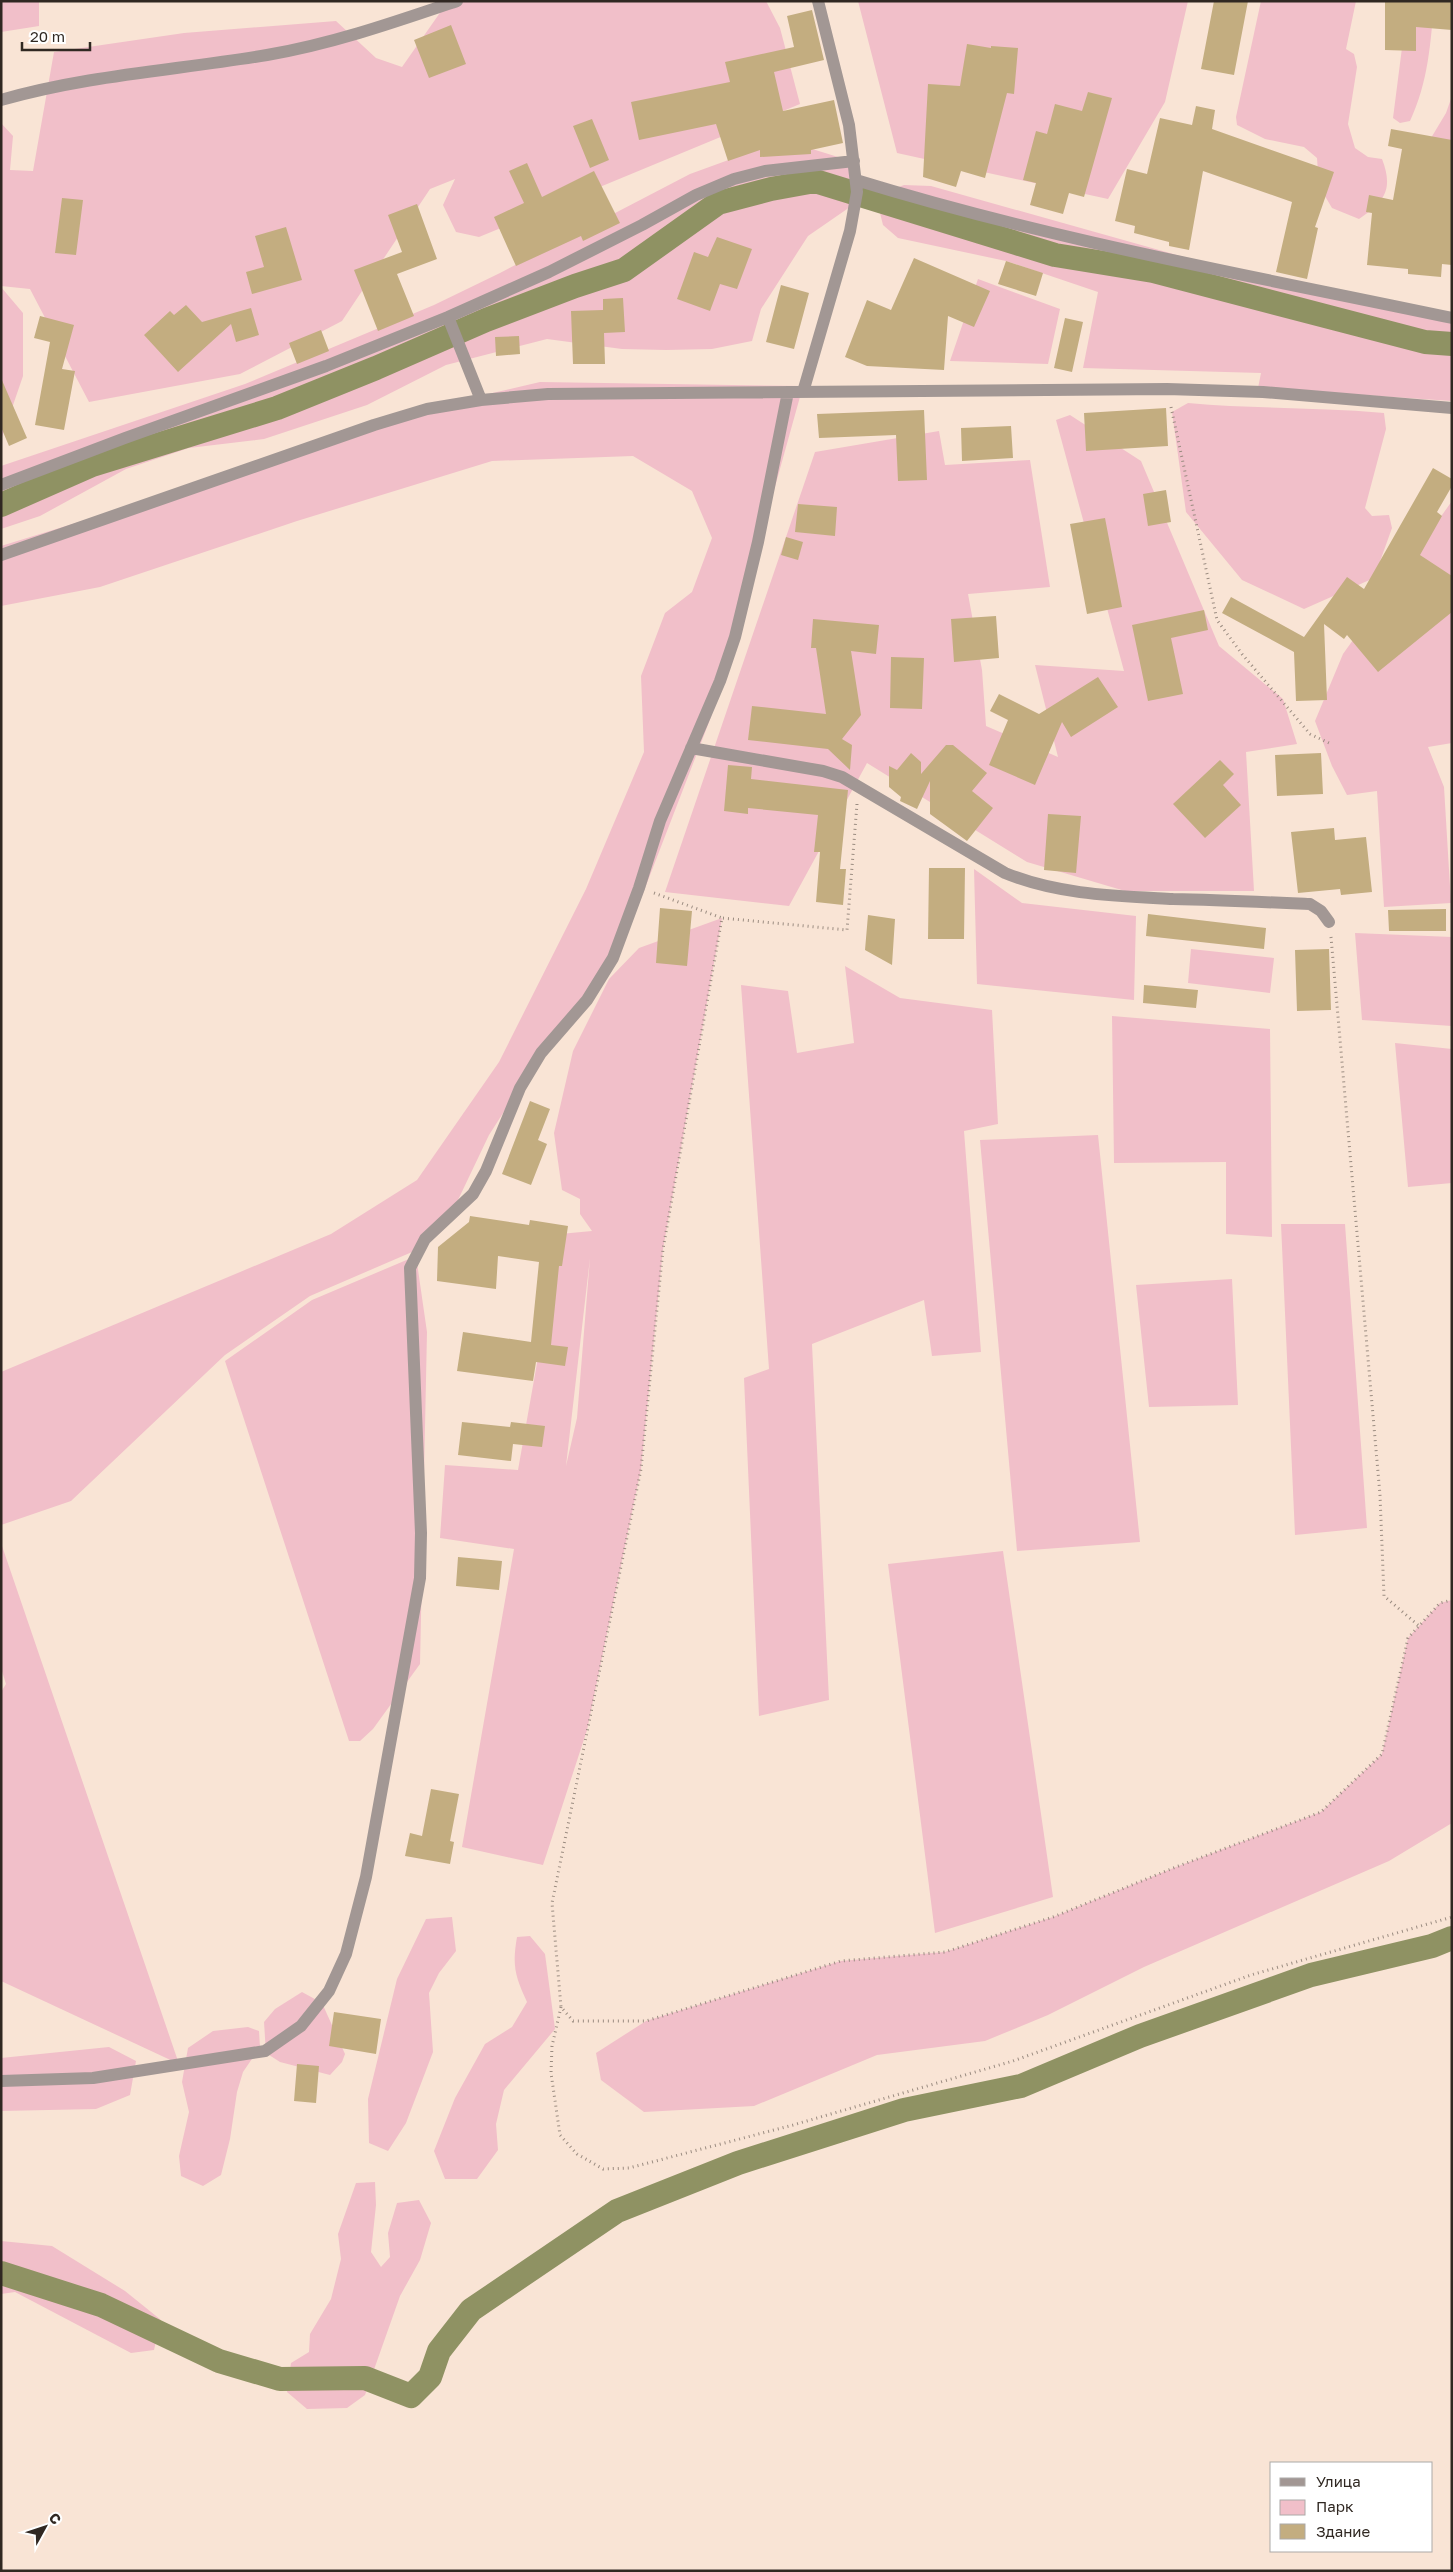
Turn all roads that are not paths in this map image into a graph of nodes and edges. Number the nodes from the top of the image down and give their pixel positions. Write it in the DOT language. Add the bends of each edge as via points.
graph roads {
  1 [pos="457,1"];
  2 [pos="818,1"];
  3 [pos="1,100"];
  4 [pos="854,161"];
  5 [pos="857,186"];
  6 [pos="448,316"];
  7 [pos="1452,318"];
  8 [pos="788,392"];
  9 [pos="803,392"];
  10 [pos="481,400"];
  11 [pos="1452,408"];
  12 [pos="1,485"];
  13 [pos="1,555"];
  14 [pos="692,748"];
  15 [pos="1329,922"];
  16 [pos="1,2081"];
  1 -- 3 [label="street" via="343,38 269,54 92,79"];
  2 -- 4 [label="street" via="849,125"];
  4 -- 5 [label="street"];
  4 -- 6 [label="street" via="765,171 734,178 549,272"];
  5 -- 7 [label="street" via="1075,239"];
  5 -- 9 [label="street" via="850,231"];
  6 -- 10 [label="street"];
  6 -- 12 [label="street" via="326,366"];
  8 -- 9 [label="street"];
  8 -- 10 [label="street" via="548,394"];
  8 -- 14 [label="street" via="735,637"];
  9 -- 11 [label="street" via="1168,389 1263,392"];
  10 -- 13 [label="street" via="427,409 374,425"];
  14 -- 15 [label="street" via="823,771 858,786 1005,873 1026,882 1116,896 1310,904"];
  14 -- 16 [label="street" via="660,822 640,888 609,966 587,1000 541,1053 520,1088 486,1171 473,1194 425,1239 410,1268 422,1533 420,1578 366,1877 346,1954 329,1991 302,2026 265,2051 93,2078"];
}
